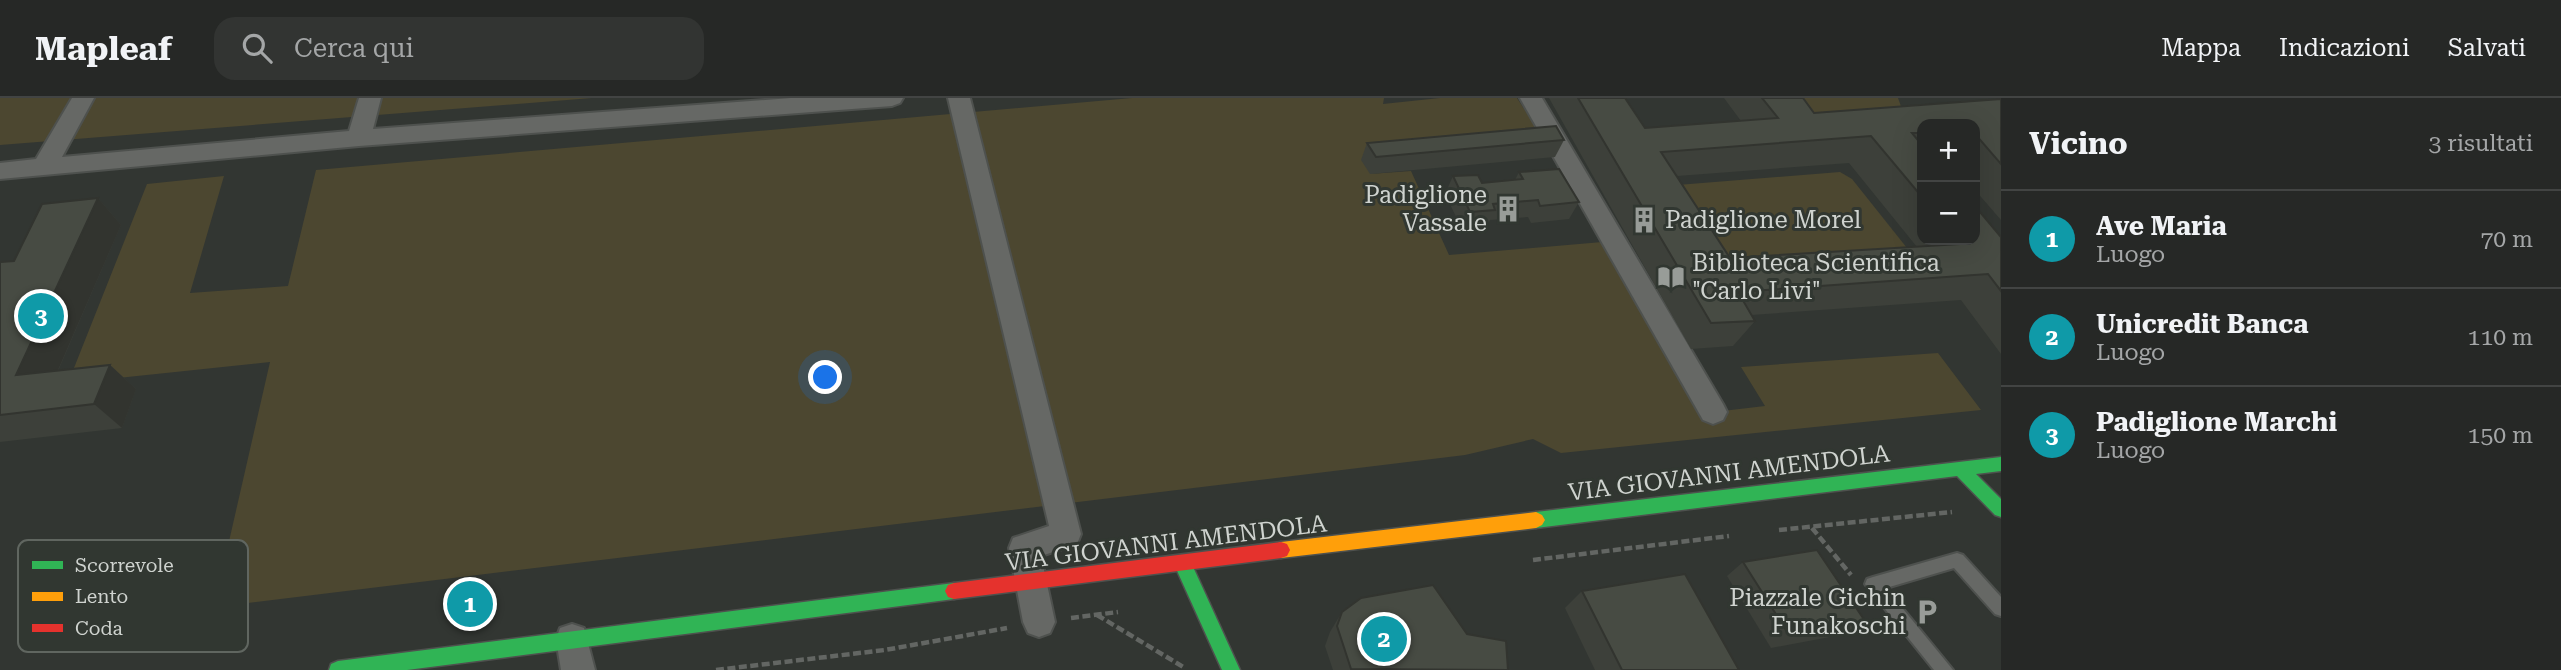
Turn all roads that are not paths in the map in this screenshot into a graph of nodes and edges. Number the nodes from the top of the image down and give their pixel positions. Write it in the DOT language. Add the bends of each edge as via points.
graph roads {
  1 [pos="83,98"];
  2 [pos="370,98"];
  3 [pos="892,98"];
  4 [pos="959,98"];
  5 [pos="1531,98"];
  6 [pos="359,138"];
  7 [pos="44,167"];
  8 [pos="0,171"];
  9 [pos="1713,412"];
  10 [pos="2001,464"];
  11 [pos="1959,468"];
  12 [pos="2001,510"];
  13 [pos="1184,564"];
  14 [pos="1032,583"];
  15 [pos="2001,609"];
  16 [pos="1039,622"];
  17 [pos="575,654"];
  18 [pos="338,670"];
  19 [pos="1231,670"];
  20 [pos="1945,670"];
  1 -- 7 [label="street"];
  2 -- 6 [label="street"];
  3 -- 6 [label="street"];
  4 -- 14 [label="street" via="1066,534 1024,548"];
  5 -- 9 [label="street"];
  6 -- 7 [label="street"];
  7 -- 8 [label="street"];
  10 -- 11 [label="main road, VIA GIOVANNI AMENDOLA"];
  11 -- 12 [label="main road"];
  11 -- 13 [label="main road, VIA GIOVANNI AMENDOLA"];
  13 -- 14 [label="main road, VIA GIOVANNI AMENDOLA"];
  13 -- 19 [label="main road"];
  14 -- 16 [label="street"];
  14 -- 17 [label="main road, VIA GIOVANNI AMENDOLA" via="720,624"];
  15 -- 20 [label="lane" via="1956,560 1873,584"];
  17 -- 18 [label="main road, VIA GIOVANNI AMENDOLA"];
}
